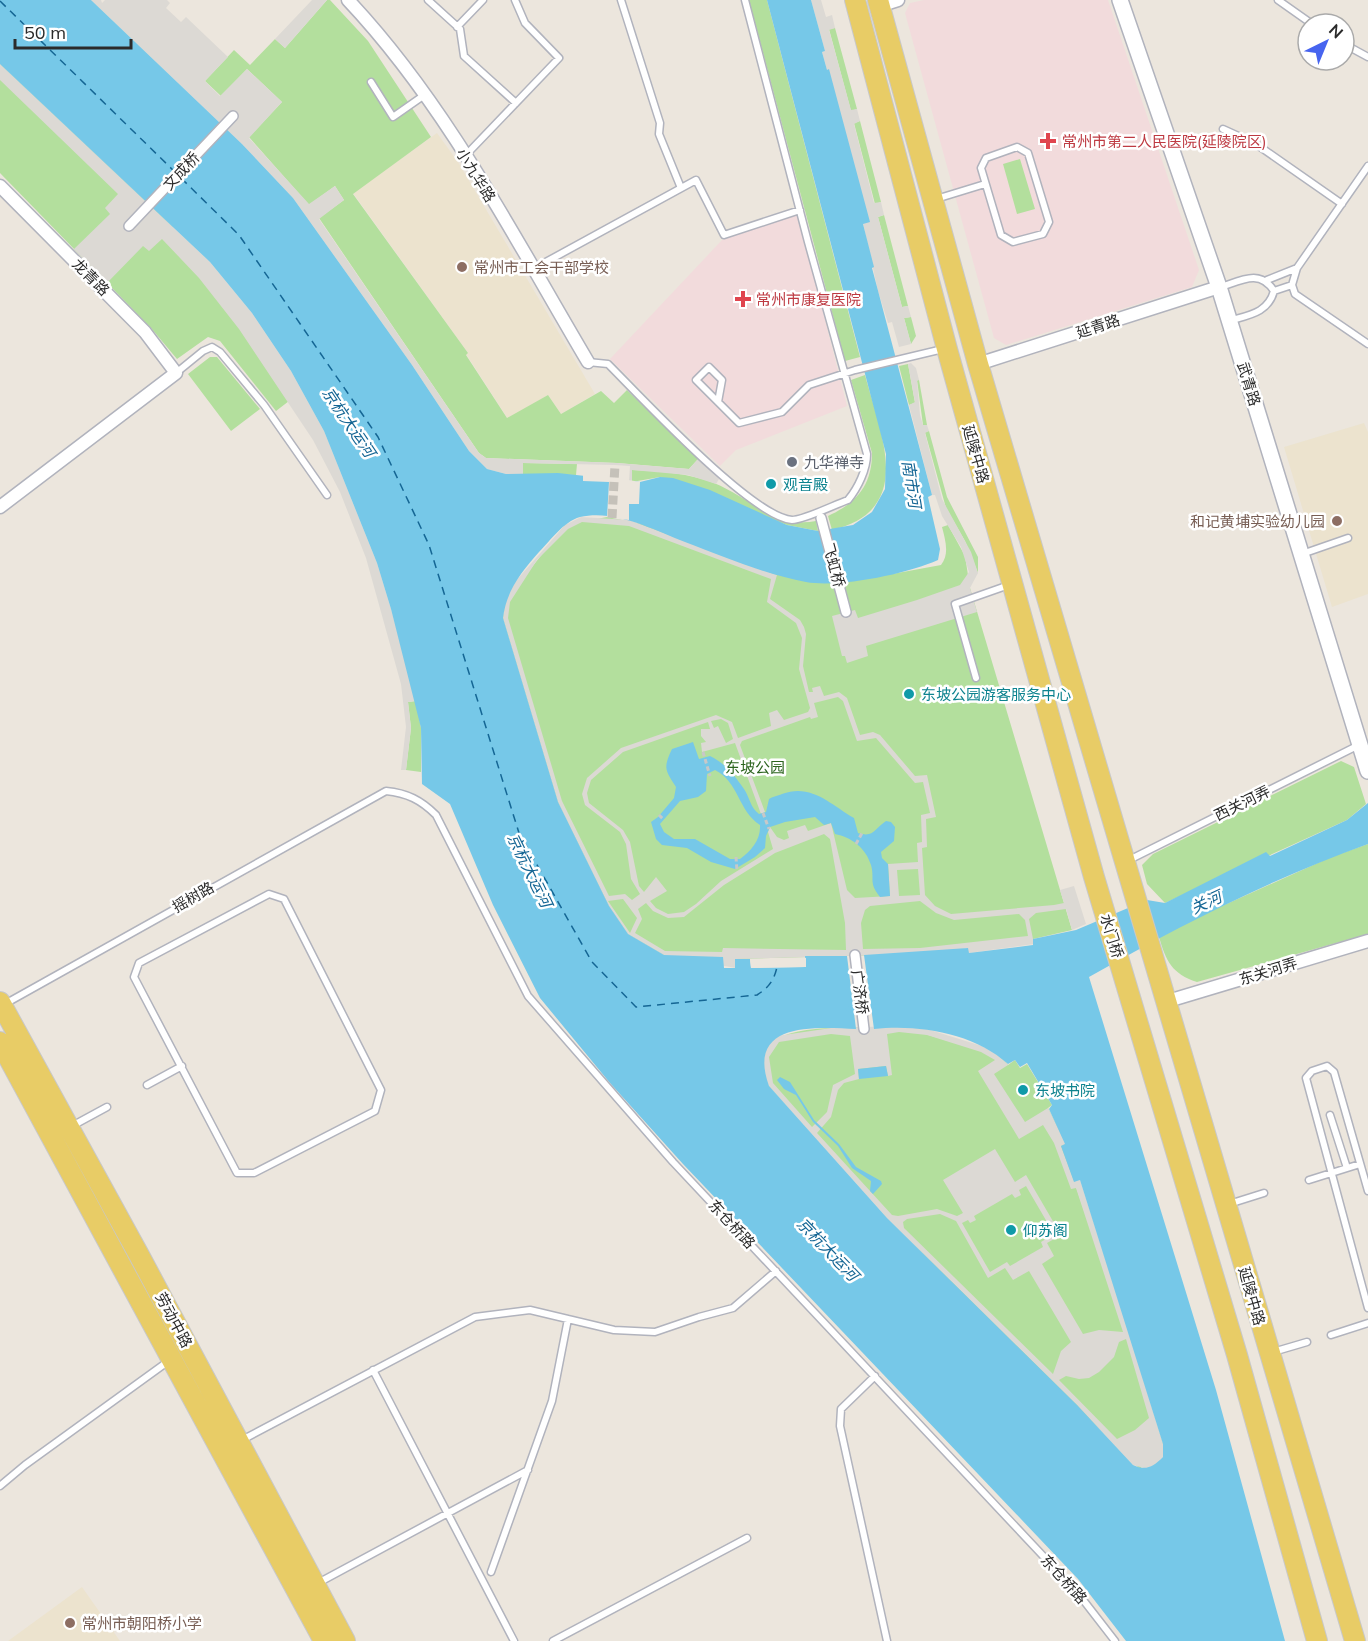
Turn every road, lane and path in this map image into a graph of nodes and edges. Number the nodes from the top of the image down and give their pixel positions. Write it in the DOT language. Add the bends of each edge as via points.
graph roads {
  1 [pos="348,0"];
  2 [pos="428,0"];
  3 [pos="483,0"];
  4 [pos="515,0"];
  5 [pos="621,0"];
  6 [pos="745,0"];
  7 [pos="855,0"];
  8 [pos="898,0"];
  9 [pos="1120,0"];
  10 [pos="1278,0"];
  11 [pos="878,3"];
  12 [pos="1296,13"];
  13 [pos="457,27"];
  14 [pos="371,82"];
  15 [pos="423,96"];
  16 [pos="516,103"];
  17 [pos="234,116"];
  18 [pos="1223,129"];
  19 [pos="465,156"];
  20 [pos="1368,166"];
  21 [pos="1361,175"];
  22 [pos="1368,180"];
  23 [pos="985,184"];
  24 [pos="0,186"];
  25 [pos="681,188"];
  26 [pos="932,200"];
  27 [pos="1342,204"];
  28 [pos="800,210"];
  29 [pos="129,226"];
  30 [pos="1297,268"];
  31 [pos="533,269"];
  32 [pos="1267,280"];
  33 [pos="1292,285"];
  34 [pos="1219,287"];
  35 [pos="1274,291"];
  36 [pos="1229,321"];
  37 [pos="1368,344"];
  38 [pos="947,349"];
  39 [pos="588,362"];
  40 [pos="978,364"];
  41 [pos="176,373"];
  42 [pos="845,373"];
  43 [pos="718,402"];
  44 [pos="327,495"];
  45 [pos="0,507"];
  46 [pos="821,518"];
  47 [pos="1348,538"];
  48 [pos="1301,554"];
  49 [pos="1013,584"];
  50 [pos="846,612"];
  51 [pos="976,678"];
  52 [pos="1360,745"];
  53 [pos="703,752"];
  54 [pos="1368,771"];
  55 [pos="710,776"];
  56 [pos="386,791"];
  57 [pos="763,813"];
  58 [pos="659,815"];
  59 [pos="664,820"];
  60 [pos="769,829"];
  61 [pos="862,833"];
  62 [pos="855,844"];
  63 [pos="736,857"];
  64 [pos="1124,862"];
  65 [pos="737,871"];
  66 [pos="1103,907"];
  67 [pos="1368,941"];
  68 [pos="855,955"];
  69 [pos="1120,966"];
  70 [pos="1168,1001"];
  71 [pos="1,1004"];
  72 [pos="864,1029"];
  73 [pos="0,1042"];
  74 [pos="182,1066"];
  75 [pos="147,1084"];
  76 [pos="107,1107"];
  77 [pos="1330,1115"];
  78 [pos="69,1128"];
  79 [pos="1360,1164"];
  80 [pos="1347,1168"];
  81 [pos="1332,1173"];
  82 [pos="1309,1180"];
  83 [pos="1368,1191"];
  84 [pos="1264,1193"];
  85 [pos="1226,1205"];
  86 [pos="776,1271"];
  87 [pos="1368,1308"];
  88 [pos="568,1319"];
  89 [pos="1368,1323"];
  90 [pos="1331,1335"];
  91 [pos="1306,1342"];
  92 [pos="1270,1353"];
  93 [pos="173,1358"];
  94 [pos="374,1370"];
  95 [pos="875,1376"];
  96 [pos="239,1441"];
  97 [pos="528,1470"];
  98 [pos="0,1485"];
  99 [pos="448,1515"];
  100 [pos="747,1538"];
  101 [pos="491,1572"];
  102 [pos="315,1585"];
  103 [pos="324,1641"];
  104 [pos="345,1641"];
  105 [pos="514,1641"];
  106 [pos="553,1641"];
  107 [pos="887,1641"];
  108 [pos="1115,1641"];
  109 [pos="1317,1641"];
  110 [pos="1355,1641"];
  1 -- 15 [label="street, 小九华路" via="382,36"];
  2 -- 13 [label="lane"];
  3 -- 13 [label="lane"];
  4 -- 16 [label="lane" via="525,23 559,58"];
  5 -- 25 [label="lane" via="660,123 659,134"];
  6 -- 28 [label="lane"];
  7 -- 38 [label="main road, 延陵中路"];
  8 -- 11 [label="street"];
  9 -- 34 [label="street, 武青路"];
  10 -- 12 [label="lane"];
  11 -- 26 [label="main road, 延陵中路"];
  13 -- 16 [label="lane" via="464,56"];
  14 -- 15 [label="lane" via="393,117"];
  15 -- 19 [label="street, 小九华路"];
  16 -- 19 [label="lane"];
  17 -- 29 [label="street, 文成桥"];
  18 -- 27 [label="lane" via="1256,144"];
  19 -- 31 [label="street, 小九华路"];
  20 -- 21 [label="lane"];
  21 -- 22 [label="lane"];
  21 -- 27 [label="lane"];
  23 -- 23 [label="lane" via="981,168 986,158 1017,147 1028,153 1049,222 1043,234 1013,242 1001,235"];
  23 -- 26 [label="lane"];
  24 -- 41 [label="street, 龙青路" via="145,332"];
  25 -- 28 [label="lane" via="696,180 724,236"];
  25 -- 31 [label="lane"];
  26 -- 40 [label="main road, 延陵中路"];
  27 -- 30 [label="lane"];
  28 -- 42 [label="lane"];
  30 -- 32 [label="lane"];
  30 -- 33 [label="lane"];
  31 -- 39 [label="street, 小九华路"];
  32 -- 34 [label="lane" via="1258,276"];
  32 -- 35 [label="lane"];
  33 -- 35 [label="lane"];
  33 -- 37 [label="lane" via="1296,294"];
  34 -- 36 [label="street, 武青路"];
  34 -- 40 [label="street, 延青路"];
  35 -- 36 [label="lane" via="1271,302 1262,311"];
  36 -- 48 [label="street, 武青路"];
  38 -- 42 [label="lane"];
  38 -- 49 [label="main road, 延陵中路"];
  39 -- 42 [label="lane" via="608,364 750,500 794,520 848,500 867,462"];
  40 -- 64 [label="main road, 延陵中路"];
  41 -- 44 [label="lane" via="203,351 212,347 220,352 264,405"];
  41 -- 45 [label="street"];
  42 -- 43 [label="lane" via="809,385 782,412 739,423"];
  43 -- 43 [label="lane" via="722,380 709,367 696,380"];
  46 -- 50 [label="street, 飞虹桥"];
  47 -- 48 [label="lane"];
  48 -- 52 [label="street, 武青路"];
  49 -- 51 [label="lane" via="955,604"];
  49 -- 66 [label="main road, 延陵中路"];
  52 -- 54 [label="street, 武青路"];
  52 -- 64 [label="lane, 西关河弄"];
  53 -- 55 [label="path"];
  56 -- 71 [label="lane, 摇树路"];
  56 -- 86 [label="lane, 东仓桥路" via="403,793 436,814 528,996"];
  57 -- 60 [label="path"];
  58 -- 59 [label="path"];
  61 -- 62 [label="path"];
  63 -- 65 [label="path"];
  64 -- 70 [label="main road, 延陵中路"];
  66 -- 69 [label="main road, 水门桥"];
  67 -- 70 [label="street, 东关河弄"];
  68 -- 72 [label="street, 广济桥"];
  69 -- 109 [label="main road, 延陵中路" via="1237,1355"];
  70 -- 85 [label="main road, 延陵中路"];
  71 -- 78 [label="main road, 劳动中路"];
  73 -- 93 [label="main road, 劳动中路"];
  74 -- 74 [label="lane" via="134,977 139,963 269,894 284,899 381,1090 375,1111 254,1173 237,1173"];
  74 -- 75 [label="lane"];
  76 -- 78 [label="lane"];
  77 -- 80 [label="lane"];
  78 -- 96 [label="main road, 劳动中路"];
  79 -- 80 [label="lane"];
  79 -- 81 [label="lane" via="1334,1072 1327,1066 1312,1071 1306,1078"];
  79 -- 83 [label="lane"];
  80 -- 81 [label="lane"];
  81 -- 82 [label="lane"];
  81 -- 87 [label="lane"];
  84 -- 85 [label="lane"];
  85 -- 92 [label="main road, 延陵中路"];
  86 -- 88 [label="lane" via="733,1308 655,1332 614,1330"];
  86 -- 95 [label="lane, 东仓桥路"];
  88 -- 94 [label="lane" via="530,1310 475,1317"];
  88 -- 97 [label="lane" via="552,1401"];
  89 -- 90 [label="lane"];
  91 -- 92 [label="lane"];
  92 -- 110 [label="main road, 延陵中路"];
  93 -- 98 [label="lane"];
  93 -- 103 [label="main road, 劳动中路"];
  94 -- 96 [label="lane"];
  94 -- 99 [label="lane"];
  95 -- 107 [label="lane" via="841,1409 840,1426"];
  95 -- 108 [label="lane, 东仓桥路" via="1077,1592"];
  96 -- 102 [label="main road, 劳动中路"];
  97 -- 99 [label="lane"];
  97 -- 101 [label="lane"];
  99 -- 102 [label="lane"];
  99 -- 105 [label="lane"];
  100 -- 106 [label="lane"];
  102 -- 104 [label="main road, 劳动中路"];
}
